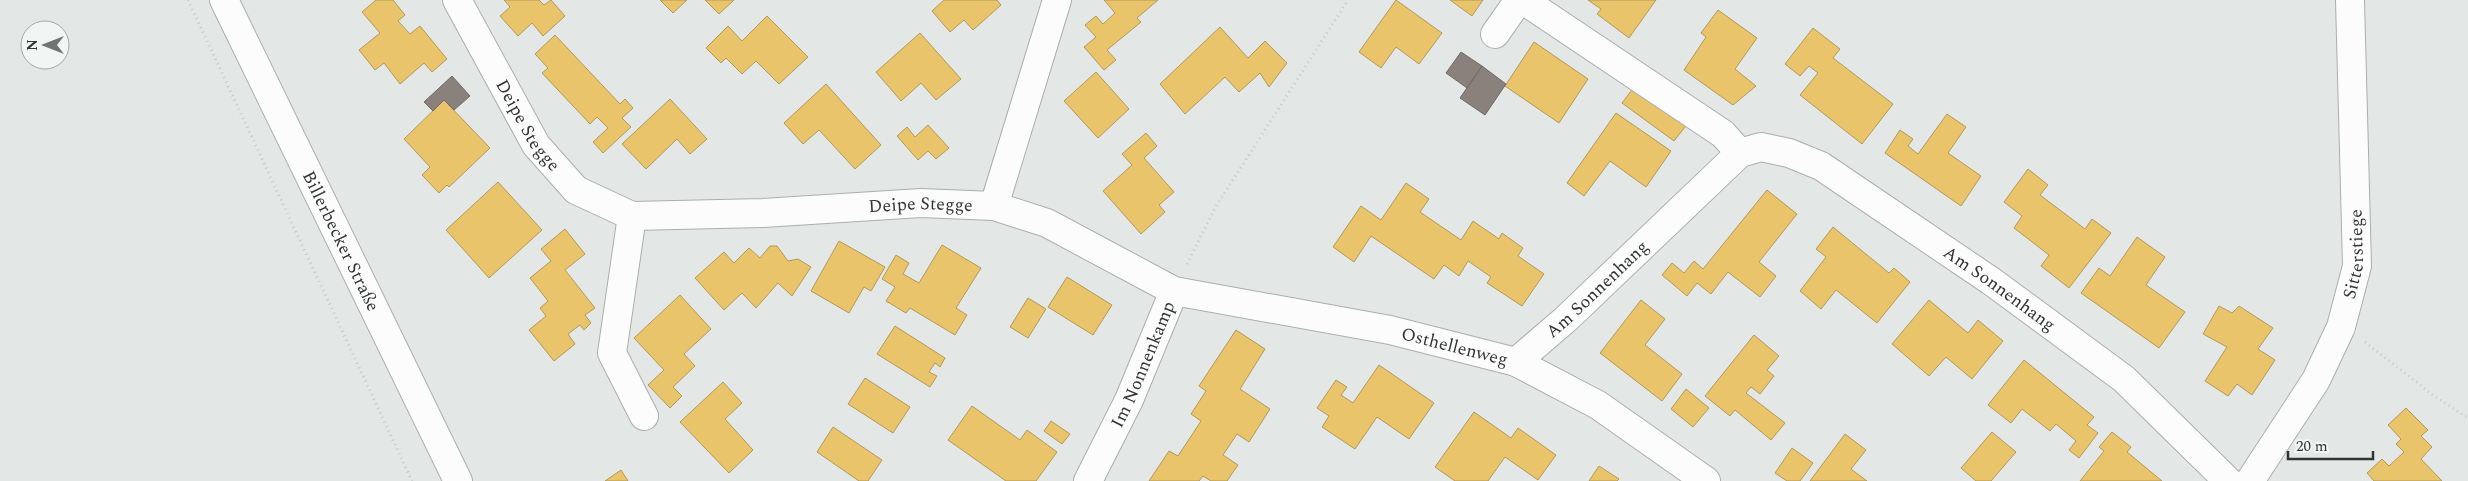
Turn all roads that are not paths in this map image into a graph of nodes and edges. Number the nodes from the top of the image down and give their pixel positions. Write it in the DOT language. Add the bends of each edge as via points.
graph roads {
  1 [pos="224,0"];
  2 [pos="457,0"];
  3 [pos="1057,0"];
  4 [pos="1519,0"];
  5 [pos="1523,0"];
  6 [pos="2350,0"];
  7 [pos="1494,34"];
  8 [pos="1740,153"];
  9 [pos="994,206"];
  10 [pos="632,216"];
  11 [pos="1174,291"];
  12 [pos="1516,362"];
  13 [pos="644,416"];
  14 [pos="458,481"];
  15 [pos="1088,481"];
  16 [pos="1706,481"];
  17 [pos="2228,481"];
  18 [pos="2250,481"];
  1 -- 14 [label="street, Billerbecker Straße"];
  2 -- 10 [label="street, Deipe Stegge" via="536,145 576,190"];
  3 -- 9 [label="street, Deipe Stegge"];
  4 -- 7 [label="street"];
  5 -- 8 [label="street" via="1723,134"];
  6 -- 18 [label="street, Sitterstiege" via="2357,266 2342,327 2316,380"];
  8 -- 12 [label="street, Am Sonnenhang"];
  8 -- 17 [label="street, Am Sonnenhang" via="1761,147 1789,153 1821,166 1967,264 2124,379"];
  9 -- 10 [label="street, Deipe Stegge" via="921,204 763,214"];
  9 -- 11 [label="street, Im Nonnenkamp" via="1047,223"];
  10 -- 13 [label="street" via="612,352"];
  11 -- 12 [label="street, Osthellenweg" via="1390,330"];
  11 -- 15 [label="street, Im Nonnenkamp" via="1129,400"];
  12 -- 16 [label="street, Osthellenweg" via="1598,406"];
}
